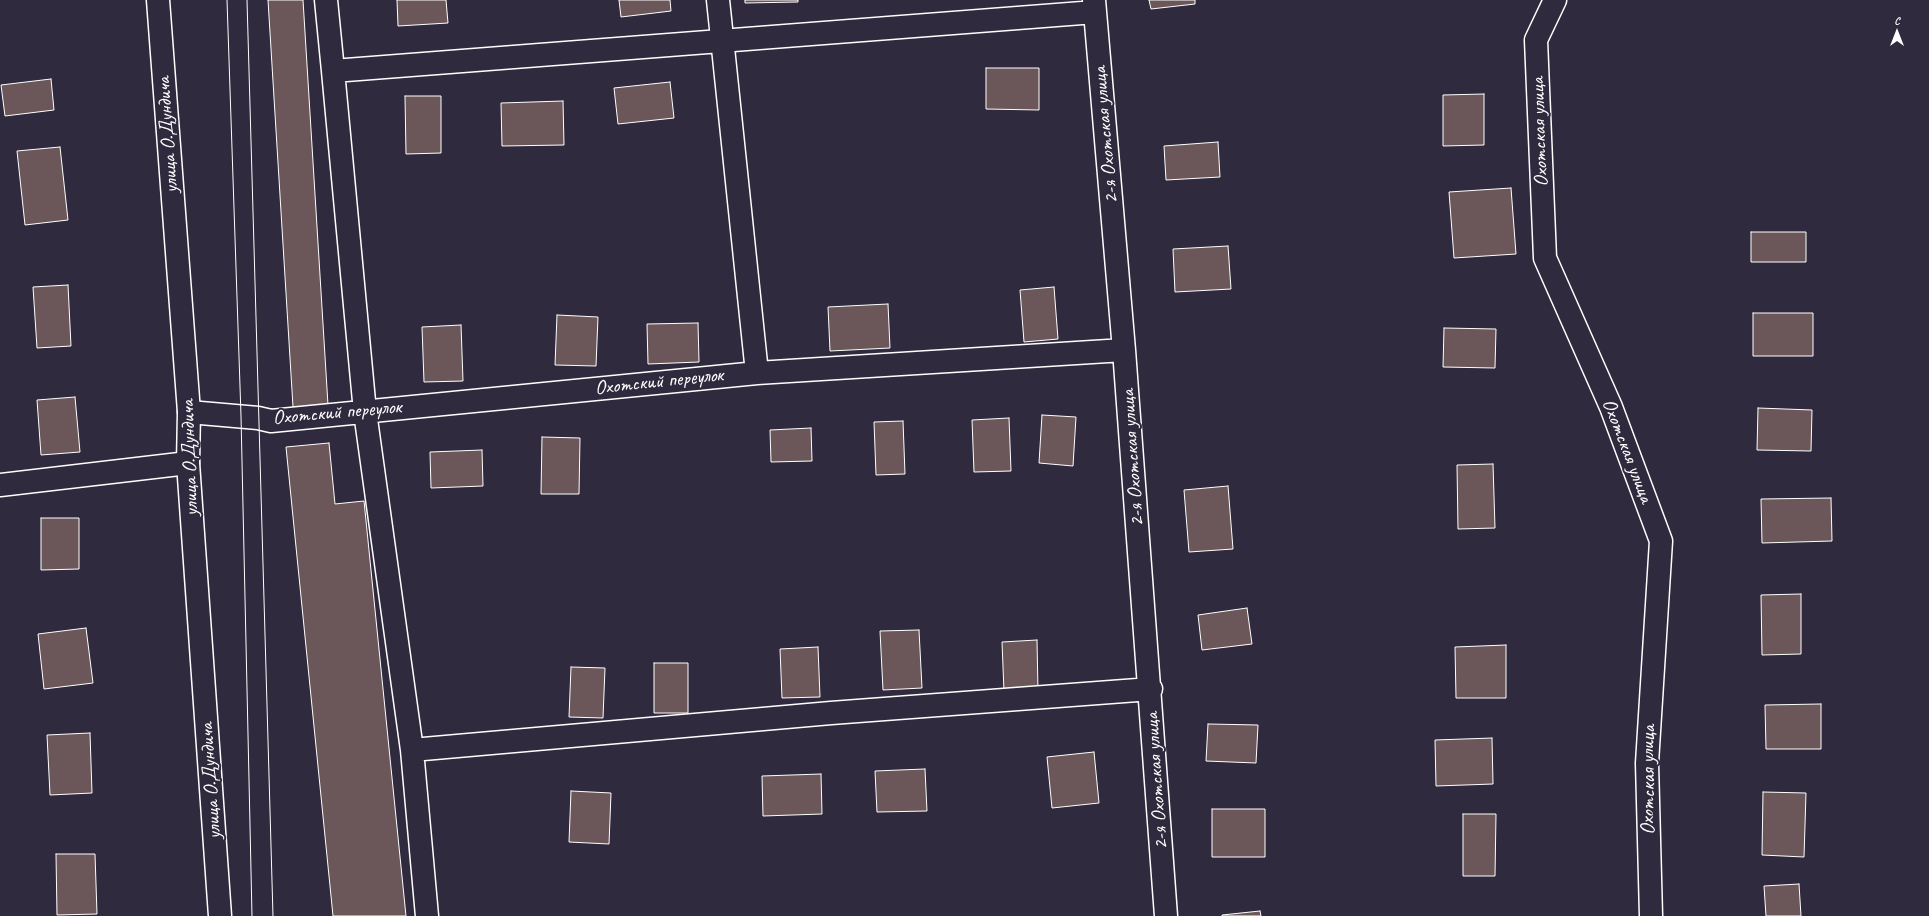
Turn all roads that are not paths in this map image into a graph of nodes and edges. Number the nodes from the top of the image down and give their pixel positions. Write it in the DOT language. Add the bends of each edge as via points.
graph roads {
  1 [pos="158,0"];
  2 [pos="326,0"];
  3 [pos="718,0"];
  4 [pos="1555,0"];
  5 [pos="1094,6"];
  6 [pos="723,40"];
  7 [pos="333,70"];
  8 [pos="1124,350"];
  9 [pos="757,373"];
  10 [pos="189,412"];
  11 [pos="365,412"];
  12 [pos="188,463"];
  13 [pos="0,485"];
  14 [pos="1151,689"];
  15 [pos="412,750"];
  16 [pos="220,916"];
  17 [pos="427,916"];
  18 [pos="1166,916"];
  19 [pos="1651,916"];
  1 -- 10 [label="street, улица О.Дундича"];
  2 -- 7 [label="street"];
  3 -- 6 [label="street"];
  4 -- 19 [label="street, Охотская улица" via="1536,40 1545,258 1611,407 1661,541 1647,763"];
  5 -- 6 [label="street"];
  5 -- 8 [label="street, 2-я Охотская улица"];
  6 -- 7 [label="street"];
  6 -- 9 [label="street"];
  7 -- 11 [label="street"];
  8 -- 9 [label="street, Охотский переулок"];
  8 -- 14 [label="street, 2-я Охотская улица"];
  9 -- 11 [label="street, Охотский переулок"];
  10 -- 11 [label="street, Охотский переулок" via="271,421"];
  10 -- 12 [label="street, улица О.Дундича"];
  11 -- 15 [label="street"];
  12 -- 13 [label="street"];
  12 -- 16 [label="street, улица О.Дундича"];
  14 -- 15 [label="street" via="831,713"];
  14 -- 18 [label="street, 2-я Охотская улица"];
  15 -- 17 [label="street"];
}
